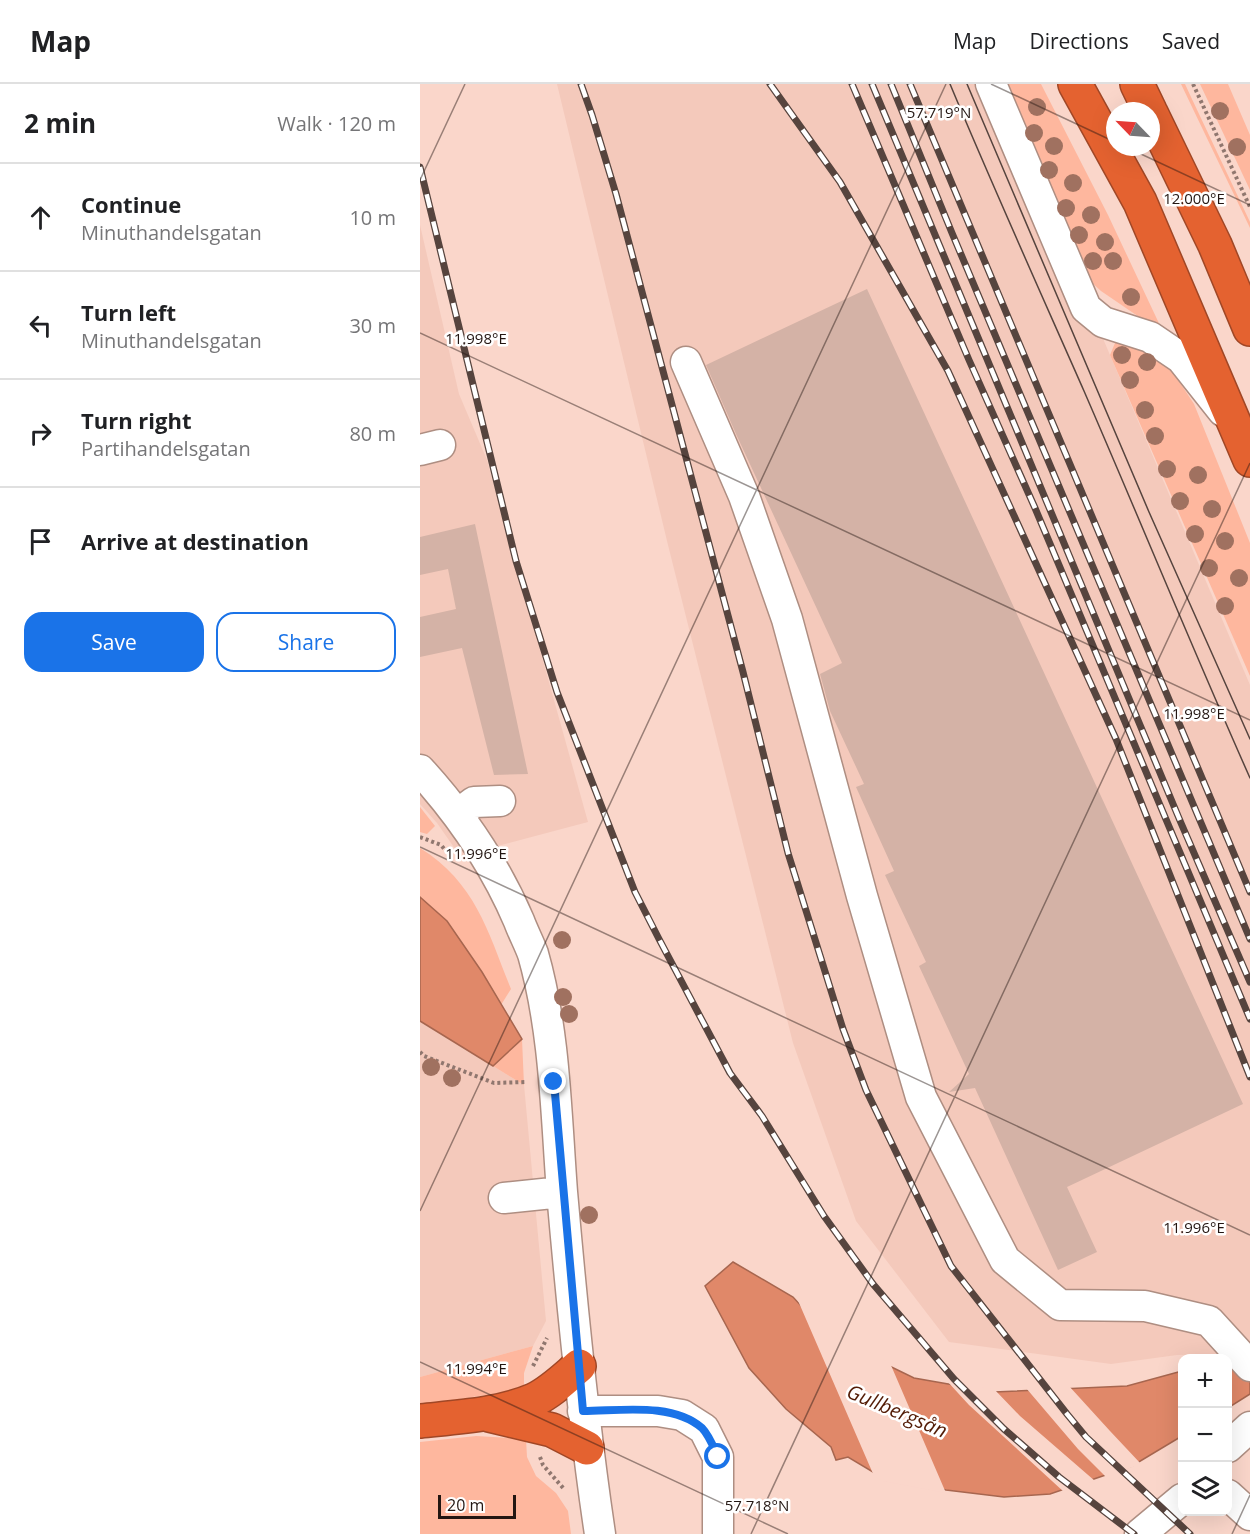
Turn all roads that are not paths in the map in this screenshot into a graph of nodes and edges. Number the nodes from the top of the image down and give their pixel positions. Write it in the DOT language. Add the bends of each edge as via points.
graph roads {
  1 [pos="991,84"];
  2 [pos="1075,84"];
  3 [pos="1137,84"];
  4 [pos="1146,102"];
  5 [pos="1160,131"];
  6 [pos="1215,245"];
  7 [pos="1250,270"];
  8 [pos="1250,329"];
  9 [pos="686,362"];
  10 [pos="1244,446"];
  11 [pos="420,770"];
  12 [pos="500,801"];
  13 [pos="458,814"];
  14 [pos="562,1192"];
  15 [pos="504,1198"];
  16 [pos="579,1366"];
  17 [pos="1250,1366"];
  18 [pos="583,1411"];
  19 [pos="485,1414"];
  20 [pos="420,1421"];
  21 [pos="1250,1427"];
  22 [pos="1232,1443"];
  23 [pos="587,1448"];
  24 [pos="1232,1499"];
  25 [pos="1175,1505"];
  26 [pos="1250,1515"];
  27 [pos="600,1534"];
  28 [pos="718,1534"];
  29 [pos="1140,1534"];
  1 -- 10 [label="street" via="1086,308 1103,322 1150,337 1181,358"];
  2 -- 10 [label="highway" via="1140,202"];
  3 -- 4 [label="highway"];
  5 -- 6 [label="highway"];
  6 -- 7 [label="highway"];
  6 -- 8 [label="highway"];
  9 -- 17 [label="street" via="744,496 787,619 921,1097 1005,1260 1060,1305 1145,1306 1209,1321"];
  11 -- 13 [label="street"];
  12 -- 13 [label="street" via="474,802"];
  13 -- 14 [label="street" via="490,864 532,953 546,1013"];
  14 -- 15 [label="street"];
  14 -- 16 [label="street"];
  16 -- 18 [label="street"];
  16 -- 19 [label="highway" via="534,1400"];
  18 -- 23 [label="street"];
  18 -- 28 [label="street" via="658,1410 681,1415 704,1429 718,1457"];
  19 -- 20 [label="highway"];
  19 -- 23 [label="highway" via="552,1430"];
  21 -- 22 [label="street"];
  23 -- 27 [label="street"];
  24 -- 26 [label="street"];
  25 -- 29 [label="street"];
}
